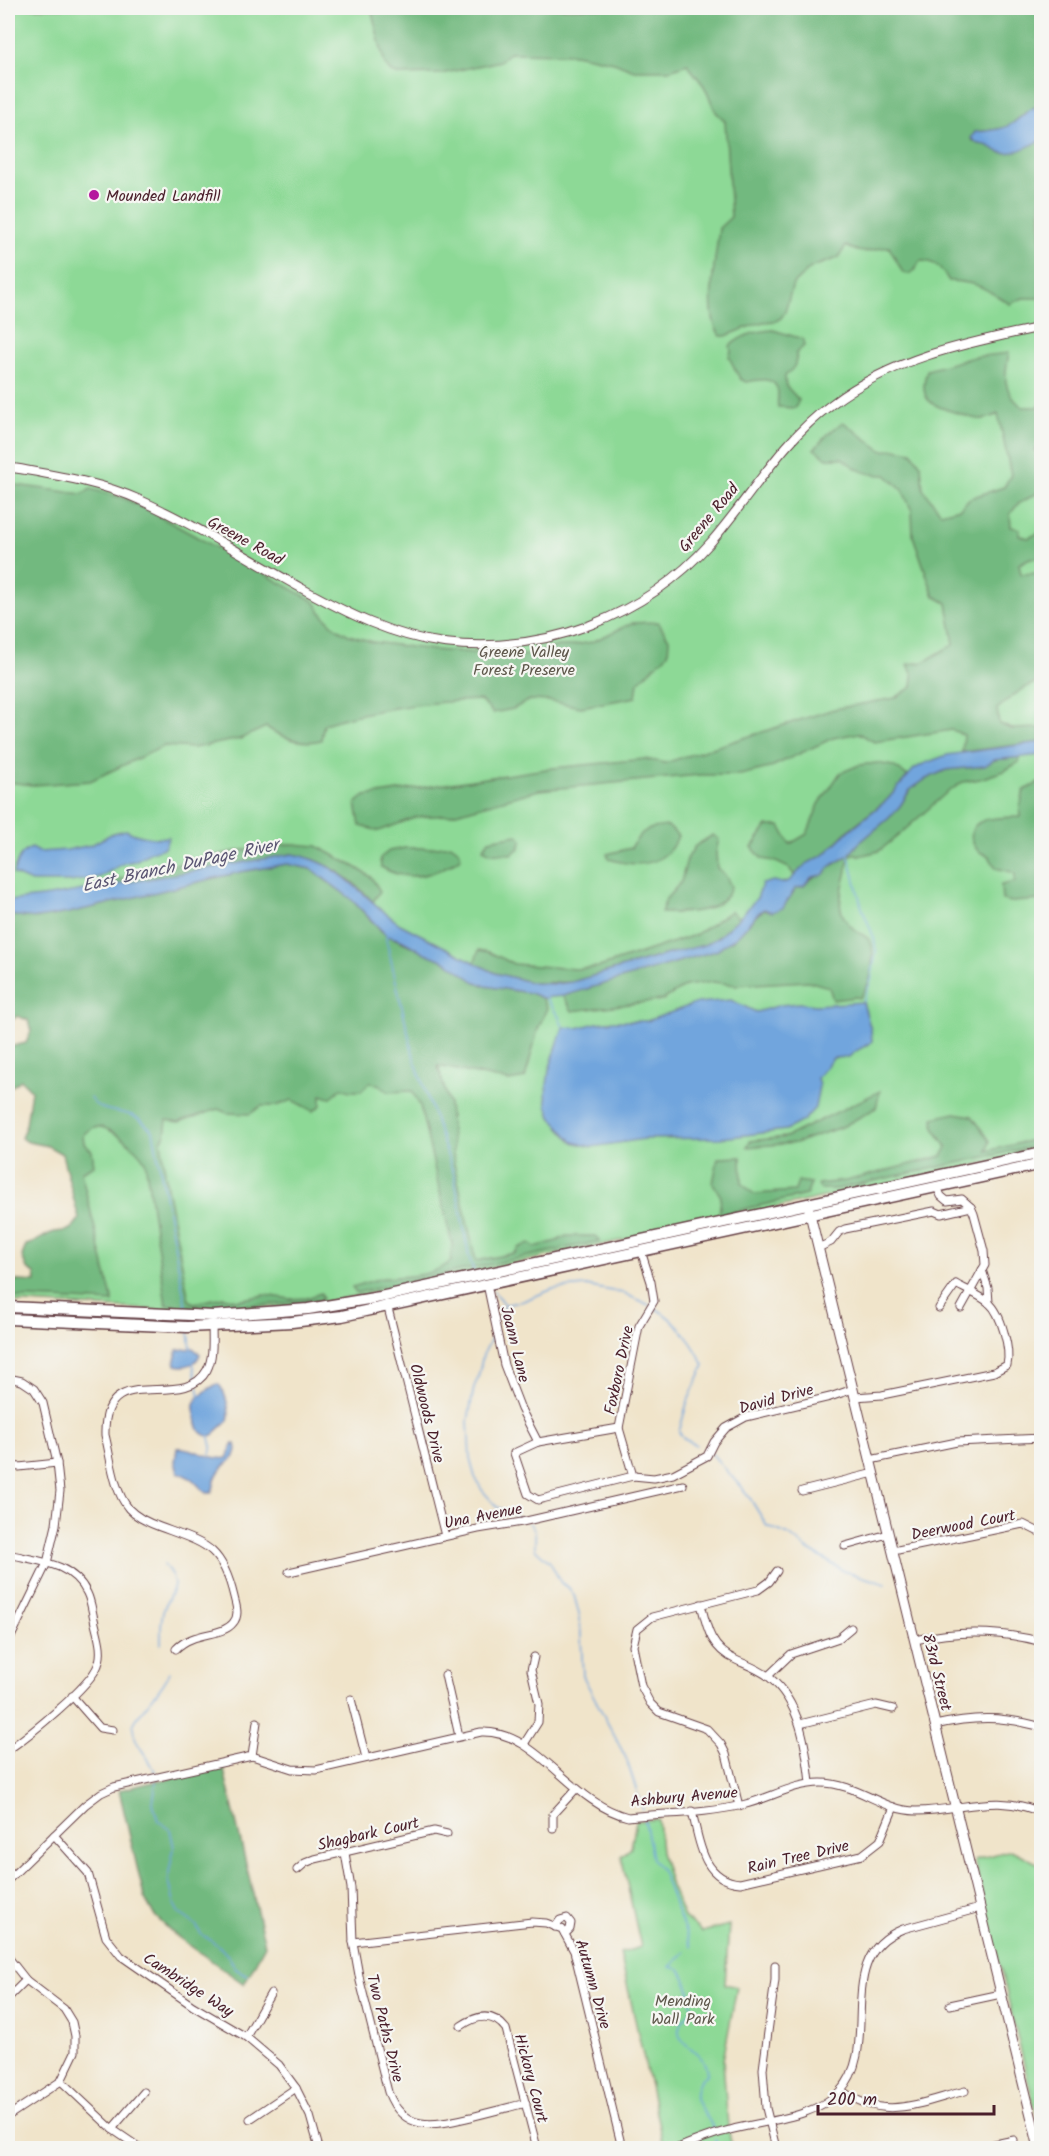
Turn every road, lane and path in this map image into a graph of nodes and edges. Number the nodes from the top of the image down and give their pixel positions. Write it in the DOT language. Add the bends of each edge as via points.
graph roads {
  1 [pos="1041,327"];
  2 [pos="8,467"];
  3 [pos="1041,1153"];
  4 [pos="1041,1164"];
  5 [pos="937,1187"];
  6 [pos="971,1206"];
  7 [pos="808,1208"];
  8 [pos="818,1248"];
  9 [pos="641,1251"];
  10 [pos="982,1270"];
  11 [pos="487,1284"];
  12 [pos="969,1291"];
  13 [pos="386,1301"];
  14 [pos="989,1303"];
  15 [pos="8,1307"];
  16 [pos="939,1308"];
  17 [pos="961,1308"];
  18 [pos="8,1318"];
  19 [pos="212,1321"];
  20 [pos="8,1378"];
  21 [pos="854,1393"];
  22 [pos="619,1428"];
  23 [pos="1041,1438"];
  24 [pos="538,1442"];
  25 [pos="870,1460"];
  26 [pos="57,1463"];
  27 [pos="8,1465"];
  28 [pos="874,1473"];
  29 [pos="633,1476"];
  30 [pos="683,1485"];
  31 [pos="802,1491"];
  32 [pos="1037,1531"];
  33 [pos="888,1534"];
  34 [pos="445,1536"];
  35 [pos="845,1546"];
  36 [pos="893,1551"];
  37 [pos="8,1554"];
  38 [pos="47,1563"];
  39 [pos="777,1571"];
  40 [pos="289,1572"];
  41 [pos="701,1604"];
  42 [pos="851,1628"];
  43 [pos="915,1640"];
  44 [pos="1041,1642"];
  45 [pos="8,1643"];
  46 [pos="176,1649"];
  47 [pos="534,1657"];
  48 [pos="445,1675"];
  49 [pos="768,1676"];
  50 [pos="72,1696"];
  51 [pos="351,1699"];
  52 [pos="892,1709"];
  53 [pos="257,1722"];
  54 [pos="800,1724"];
  55 [pos="935,1725"];
  56 [pos="1041,1727"];
  57 [pos="113,1730"];
  58 [pos="459,1736"];
  59 [pos="524,1743"];
  60 [pos="8,1750"];
  61 [pos="252,1756"];
  62 [pos="366,1758"];
  63 [pos="810,1783"];
  64 [pos="576,1789"];
  65 [pos="740,1806"];
  66 [pos="894,1807"];
  67 [pos="956,1808"];
  68 [pos="692,1811"];
  69 [pos="1041,1813"];
  70 [pos="553,1828"];
  71 [pos="447,1834"];
  72 [pos="54,1835"];
  73 [pos="345,1853"];
  74 [pos="297,1870"];
  75 [pos="8,1880"];
  76 [pos="980,1908"];
  77 [pos="555,1926"];
  78 [pos="565,1934"];
  79 [pos="353,1942"];
  80 [pos="8,1957"];
  81 [pos="775,1965"];
  82 [pos="26,1980"];
  83 [pos="271,1993"];
  84 [pos="1001,1994"];
  85 [pos="8,1998"];
  86 [pos="950,2005"];
  87 [pos="461,2025"];
  88 [pos="246,2037"];
  89 [pos="61,2081"];
  90 [pos="296,2088"];
  91 [pos="842,2090"];
  92 [pos="965,2091"];
  93 [pos="144,2092"];
  94 [pos="526,2103"];
  95 [pos="8,2116"];
  96 [pos="250,2119"];
  97 [pos="768,2121"];
  98 [pos="112,2130"];
  99 [pos="1014,2140"];
  100 [pos="140,2148"];
  101 [pos="319,2148"];
  102 [pos="537,2148"];
  103 [pos="622,2148"];
  104 [pos="678,2148"];
  105 [pos="776,2148"];
  106 [pos="976,2148"];
  107 [pos="1039,2148"];
  1 -- 2 [label="street, Greene Road" via="921,356 857,386 822,411 787,444 711,542 664,585 595,624 520,643 443,643 379,627 140,500 97,484"];
  3 -- 7 [label="main road"];
  4 -- 5 [label="main road"];
  5 -- 6 [label="street" via="946,1201 962,1199"];
  5 -- 7 [label="main road"];
  6 -- 8 [label="street" via="845,1229"];
  6 -- 10 [label="street, David Drive" via="984,1251"];
  7 -- 8 [label="main road, 83rd Street"];
  7 -- 9 [label="main road"];
  7 -- 13 [label="main road"];
  8 -- 21 [label="main road, 83rd Street"];
  9 -- 11 [label="main road"];
  9 -- 22 [label="street, Foxboro Drive" via="654,1301 639,1326"];
  10 -- 12 [label="street"];
  10 -- 14 [label="street, David Drive"];
  11 -- 13 [label="main road"];
  11 -- 24 [label="street, Joann Lane" via="504,1365"];
  12 -- 14 [label="street"];
  12 -- 16 [label="street" via="956,1284"];
  12 -- 17 [label="street"];
  13 -- 19 [label="main road" via="342,1316 292,1322"];
  13 -- 34 [label="street, Oldwoods Drive"];
  14 -- 21 [label="street, David Drive" via="1005,1336 1007,1365 994,1372 882,1395"];
  15 -- 19 [label="main road"];
  18 -- 19 [label="main road" via="187,1327"];
  19 -- 46 [label="street" via="211,1357 201,1378 179,1389 141,1388 129,1392 114,1403 105,1426 120,1492 129,1509 142,1520 206,1546 228,1573 236,1620 225,1629 187,1639"];
  20 -- 26 [label="street" via="34,1389 43,1403"];
  21 -- 25 [label="main road, 83rd Street"];
  21 -- 29 [label="street, David Drive" via="746,1417 726,1428 707,1456 673,1474 654,1478"];
  22 -- 24 [label="street"];
  22 -- 29 [label="street"];
  23 -- 25 [label="street" via="957,1442"];
  24 -- 29 [label="street, David Drive" via="514,1453 528,1494 538,1500"];
  25 -- 28 [label="main road, 83rd Street"];
  26 -- 27 [label="street"];
  26 -- 38 [label="street" via="60,1491"];
  28 -- 31 [label="street"];
  28 -- 33 [label="main road, 83rd Street"];
  30 -- 34 [label="street, Una Avenue"];
  32 -- 36 [label="street, Deerwood Court" via="1023,1524"];
  33 -- 35 [label="street"];
  33 -- 36 [label="main road, 83rd Street"];
  34 -- 40 [label="street, Una Avenue"];
  36 -- 43 [label="main road, 83rd Street"];
  37 -- 38 [label="street"];
  38 -- 45 [label="street"];
  38 -- 50 [label="street" via="66,1569 80,1580 88,1595 101,1649 99,1665 91,1678"];
  39 -- 41 [label="street" via="758,1590"];
  41 -- 49 [label="street" via="707,1630 717,1647"];
  41 -- 65 [label="street" via="647,1619 637,1629 633,1655 650,1703 659,1712 707,1729 721,1744"];
  42 -- 49 [label="street" via="839,1638 791,1654"];
  43 -- 44 [label="street" via="987,1632"];
  43 -- 55 [label="main road, 83rd Street"];
  47 -- 59 [label="street" via="531,1670 539,1704 537,1722"];
  48 -- 58 [label="street"];
  49 -- 54 [label="street" via="788,1699"];
  50 -- 57 [label="street" via="100,1728"];
  50 -- 60 [label="street"];
  51 -- 62 [label="street"];
  52 -- 54 [label="street" via="876,1705"];
  53 -- 61 [label="street"];
  54 -- 63 [label="street"];
  55 -- 56 [label="street" via="990,1717"];
  55 -- 67 [label="main road, 83rd Street"];
  58 -- 59 [label="street, Ashbury Avenue" via="495,1732"];
  58 -- 62 [label="street, Ashbury Avenue"];
  59 -- 64 [label="street, Ashbury Avenue"];
  61 -- 62 [label="street, Ashbury Avenue" via="300,1771"];
  61 -- 72 [label="street" via="108,1790 85,1805"];
  63 -- 65 [label="street, Ashbury Avenue"];
  63 -- 66 [label="street, Ashbury Avenue" via="846,1786"];
  64 -- 68 [label="street, Ashbury Avenue" via="611,1812 628,1816"];
  64 -- 70 [label="street" via="552,1814"];
  65 -- 68 [label="street, Ashbury Avenue"];
  66 -- 67 [label="street, Ashbury Avenue" via="912,1811"];
  66 -- 68 [label="street, Rain Tree Drive" via="880,1841 862,1855 740,1883 722,1878 709,1867"];
  67 -- 69 [label="street, Ashbury Avenue" via="988,1802"];
  67 -- 76 [label="main road, 83rd Street"];
  71 -- 73 [label="street, Shagbark Court" via="434,1831"];
  72 -- 75 [label="street"];
  72 -- 88 [label="street, Cambridge Way" via="88,1872 106,1937 122,1956 193,2006"];
  73 -- 74 [label="street, Shagbark Court" via="310,1860"];
  73 -- 79 [label="street, Two Paths Drive"];
  76 -- 84 [label="main road, 83rd Street"];
  76 -- 91 [label="street" via="903,1929 876,1947 863,1978 856,2061"];
  77 -- 78 [label="street, Autumn Drive"];
  77 -- 78 [label="street" via="567,1918 571,1923"];
  77 -- 79 [label="street, Autumn Drive" via="532,1922"];
  78 -- 103 [label="street, Autumn Drive" via="574,1951"];
  79 -- 94 [label="street, Two Paths Drive" via="388,2092 401,2113 435,2125"];
  80 -- 82 [label="street"];
  81 -- 97 [label="street" via="763,2069"];
  82 -- 85 [label="street"];
  82 -- 89 [label="street" via="64,2010 72,2022 75,2052"];
  83 -- 88 [label="street"];
  84 -- 86 [label="street"];
  84 -- 107 [label="main road, 83rd Street"];
  87 -- 94 [label="street, Hickory Court" via="483,2016 504,2026"];
  88 -- 90 [label="street, Cambridge Way" via="279,2065"];
  89 -- 95 [label="street"];
  89 -- 98 [label="street"];
  90 -- 96 [label="street"];
  90 -- 101 [label="street, Cambridge Way" via="310,2116"];
  91 -- 92 [label="street" via="864,2104 885,2108"];
  91 -- 97 [label="street" via="811,2111"];
  93 -- 98 [label="street"];
  94 -- 102 [label="street, Hickory Court"];
  97 -- 104 [label="street"];
  97 -- 105 [label="street"];
  98 -- 100 [label="street"];
  99 -- 106 [label="street"];
}
